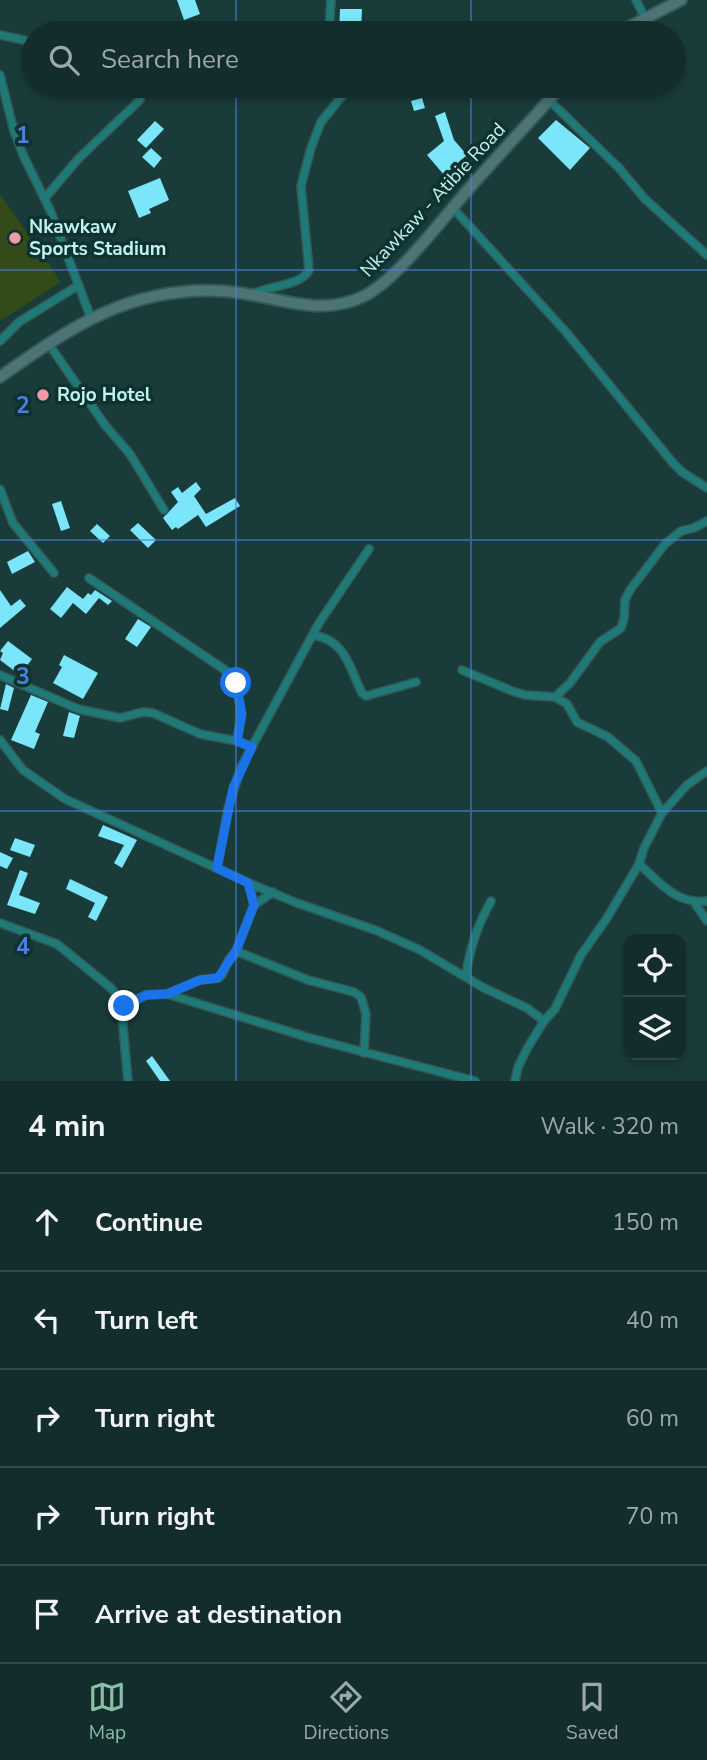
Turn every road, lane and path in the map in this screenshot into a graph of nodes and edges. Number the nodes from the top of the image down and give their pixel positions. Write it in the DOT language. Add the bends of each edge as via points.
graph roads {
  1 [pos="331,0"];
  2 [pos="636,0"];
  3 [pos="681,0"];
  4 [pos="645,18"];
  5 [pos="330,21"];
  6 [pos="639,21"];
  7 [pos="0,35"];
  8 [pos="21,39"];
  9 [pos="0,75"];
  10 [pos="139,98"];
  11 [pos="340,98"];
  12 [pos="549,100"];
  13 [pos="45,198"];
  14 [pos="453,207"];
  15 [pos="707,255"];
  16 [pos="79,285"];
  17 [pos="252,294"];
  18 [pos="92,318"];
  19 [pos="0,341"];
  20 [pos="48,342"];
  21 [pos="0,377"];
  22 [pos="707,488"];
  23 [pos="0,489"];
  24 [pos="164,510"];
  25 [pos="707,521"];
  26 [pos="369,549"];
  27 [pos="54,573"];
  28 [pos="89,578"];
  29 [pos="314,635"];
  30 [pos="462,670"];
  31 [pos="0,675"];
  32 [pos="416,682"];
  33 [pos="555,697"];
  34 [pos="0,740"];
  35 [pos="237,741"];
  36 [pos="252,747"];
  37 [pos="707,771"];
  38 [pos="662,813"];
  39 [pos="639,864"];
  40 [pos="217,868"];
  41 [pos="248,883"];
  42 [pos="273,892"];
  43 [pos="491,901"];
  44 [pos="707,901"];
  45 [pos="694,902"];
  46 [pos="254,905"];
  47 [pos="707,921"];
  48 [pos="0,923"];
  49 [pos="236,951"];
  50 [pos="466,977"];
  51 [pos="167,994"];
  52 [pos="124,1006"];
  53 [pos="544,1021"];
  54 [pos="364,1052"];
  55 [pos="128,1081"];
  56 [pos="475,1081"];
  57 [pos="515,1081"];
  1 -- 5 [label="street"];
  2 -- 4 [label="street"];
  3 -- 4 [label="main road"];
  4 -- 6 [label="main road"];
  7 -- 8 [label="street"];
  9 -- 13 [label="street" via="19,144"];
  10 -- 13 [label="street"];
  11 -- 17 [label="street" via="321,122 301,186 307,275"];
  12 -- 14 [label="main road, Nkawkaw - Atibie Road"];
  12 -- 15 [label="street"];
  13 -- 16 [label="street"];
  14 -- 17 [label="main road, Nkawkaw - Atibie Road" via="392,274 363,297 316,307"];
  14 -- 22 [label="street" via="566,332 673,464"];
  16 -- 18 [label="street"];
  16 -- 19 [label="street" via="19,322"];
  17 -- 18 [label="main road, Nkawkaw - Atibie Road" via="204,290 164,294"];
  18 -- 20 [label="main road, Nkawkaw - Atibie Road"];
  20 -- 21 [label="main road, Nkawkaw - Atibie Road"];
  20 -- 24 [label="street" via="130,454"];
  23 -- 27 [label="street" via="13,523"];
  25 -- 33 [label="street" via="664,544 630,590 621,628 600,642"];
  26 -- 29 [label="street"];
  28 -- 35 [label="street" via="225,670 236,683 242,714"];
  29 -- 32 [label="street" via="333,640 339,647 366,696"];
  29 -- 36 [label="street"];
  30 -- 33 [label="street" via="525,695"];
  31 -- 35 [label="street" via="78,709 120,718 153,713 200,734"];
  33 -- 38 [label="street" via="582,726 608,737 636,761"];
  34 -- 40 [label="street" via="23,770 65,799"];
  35 -- 36 [label="street"];
  36 -- 40 [label="street" via="233,788"];
  37 -- 38 [label="street"];
  38 -- 39 [label="street"];
  39 -- 45 [label="street" via="676,897"];
  39 -- 53 [label="street"];
  40 -- 41 [label="street"];
  41 -- 42 [label="street"];
  41 -- 46 [label="street"];
  42 -- 46 [label="street"];
  42 -- 50 [label="street" via="375,930"];
  43 -- 50 [label="street" via="474,935"];
  44 -- 45 [label="street"];
  45 -- 47 [label="street"];
  46 -- 49 [label="street"];
  48 -- 52 [label="street" via="66,949 111,988"];
  49 -- 51 [label="street" via="218,978"];
  49 -- 54 [label="street" via="361,997 366,1014"];
  50 -- 53 [label="street"];
  51 -- 52 [label="street" via="146,995"];
  51 -- 54 [label="street"];
  52 -- 55 [label="street"];
  53 -- 57 [label="street"];
  54 -- 56 [label="street"];
}
